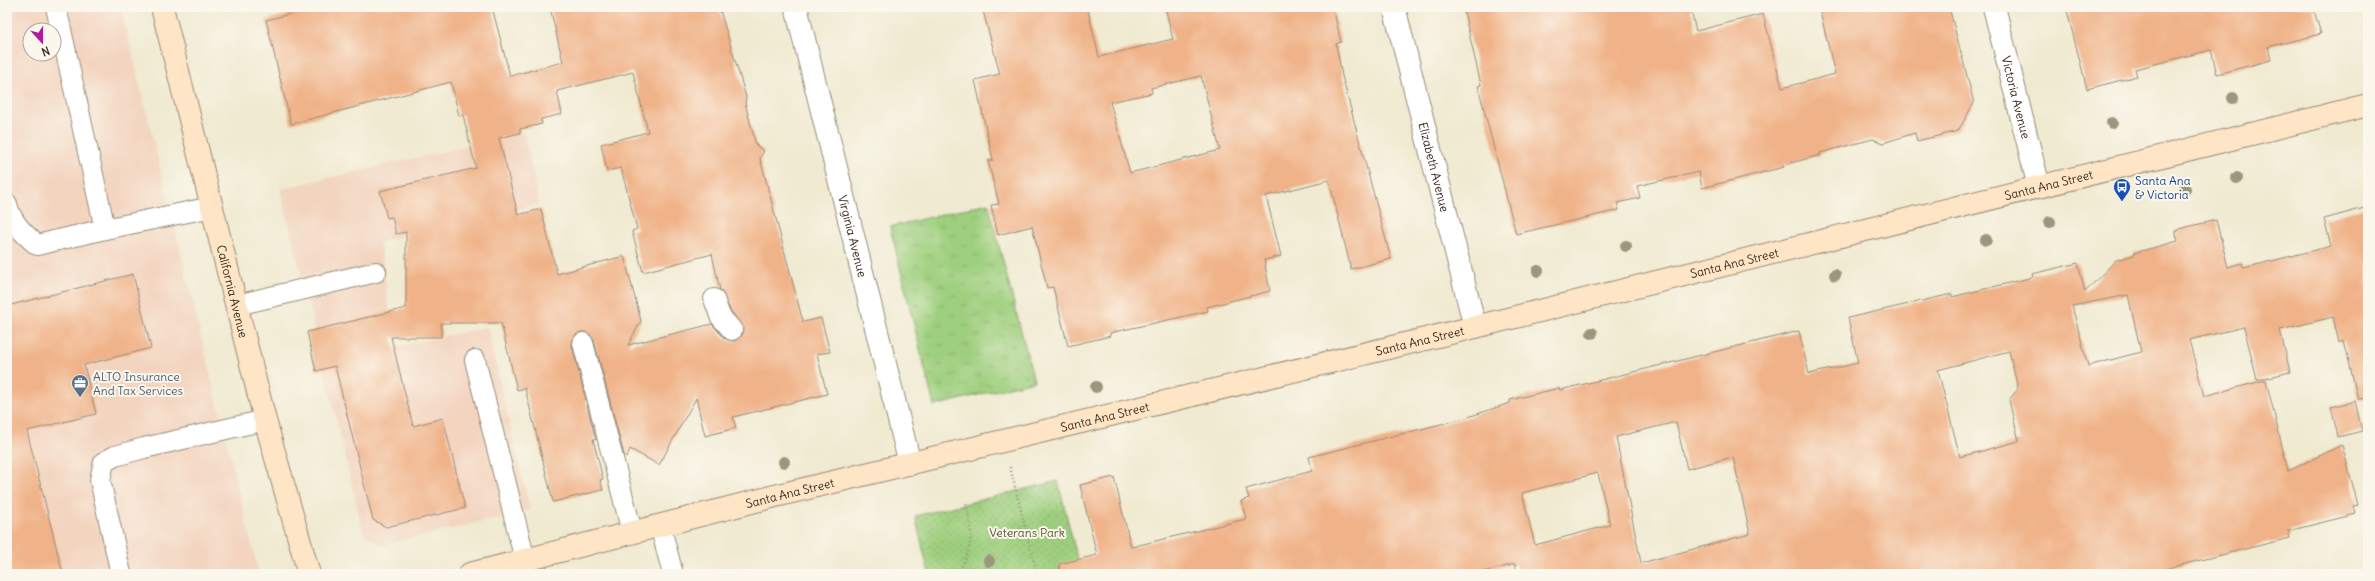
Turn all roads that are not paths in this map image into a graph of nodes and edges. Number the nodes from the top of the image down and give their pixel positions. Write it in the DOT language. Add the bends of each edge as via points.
graph roads {
  1 [pos="56,7"];
  2 [pos="162,7"];
  3 [pos="796,7"];
  4 [pos="1394,7"];
  5 [pos="1994,7"];
  6 [pos="2368,105"];
  7 [pos="2039,187"];
  8 [pos="7,204"];
  9 [pos="212,207"];
  10 [pos="105,229"];
  11 [pos="376,272"];
  12 [pos="714,299"];
  13 [pos="237,305"];
  14 [pos="1475,327"];
  15 [pos="732,330"];
  16 [pos="583,343"];
  17 [pos="475,360"];
  18 [pos="265,420"];
  19 [pos="910,464"];
  20 [pos="660,525"];
  21 [pos="632,532"];
  22 [pos="521,567"];
  23 [pos="121,574"];
  24 [pos="309,574"];
  25 [pos="470,574"];
  26 [pos="673,574"];
  1 -- 10 [label="lane"];
  2 -- 9 [label="street, California Avenue"];
  3 -- 19 [label="street, Virginia Avenue"];
  4 -- 14 [label="street, Elizabeth Avenue"];
  5 -- 7 [label="street, Victoria Avenue"];
  6 -- 7 [label="street, Santa Ana Street"];
  7 -- 14 [label="street, Santa Ana Street"];
  8 -- 10 [label="lane" via="10,216 24,234 37,245"];
  9 -- 10 [label="lane"];
  9 -- 13 [label="street, California Avenue"];
  11 -- 13 [label="lane"];
  12 -- 15 [label="lane" via="720,316"];
  13 -- 18 [label="street, California Avenue"];
  14 -- 19 [label="street, Santa Ana Street"];
  16 -- 21 [label="lane"];
  17 -- 22 [label="lane"];
  18 -- 23 [label="lane" via="144,448 115,456 104,462 100,480"];
  18 -- 24 [label="street, California Avenue"];
  19 -- 20 [label="street, Santa Ana Street"];
  20 -- 21 [label="street, Santa Ana Street"];
  20 -- 26 [label="lane"];
  21 -- 22 [label="street, Santa Ana Street"];
  22 -- 25 [label="street, Santa Ana Street"];
}
